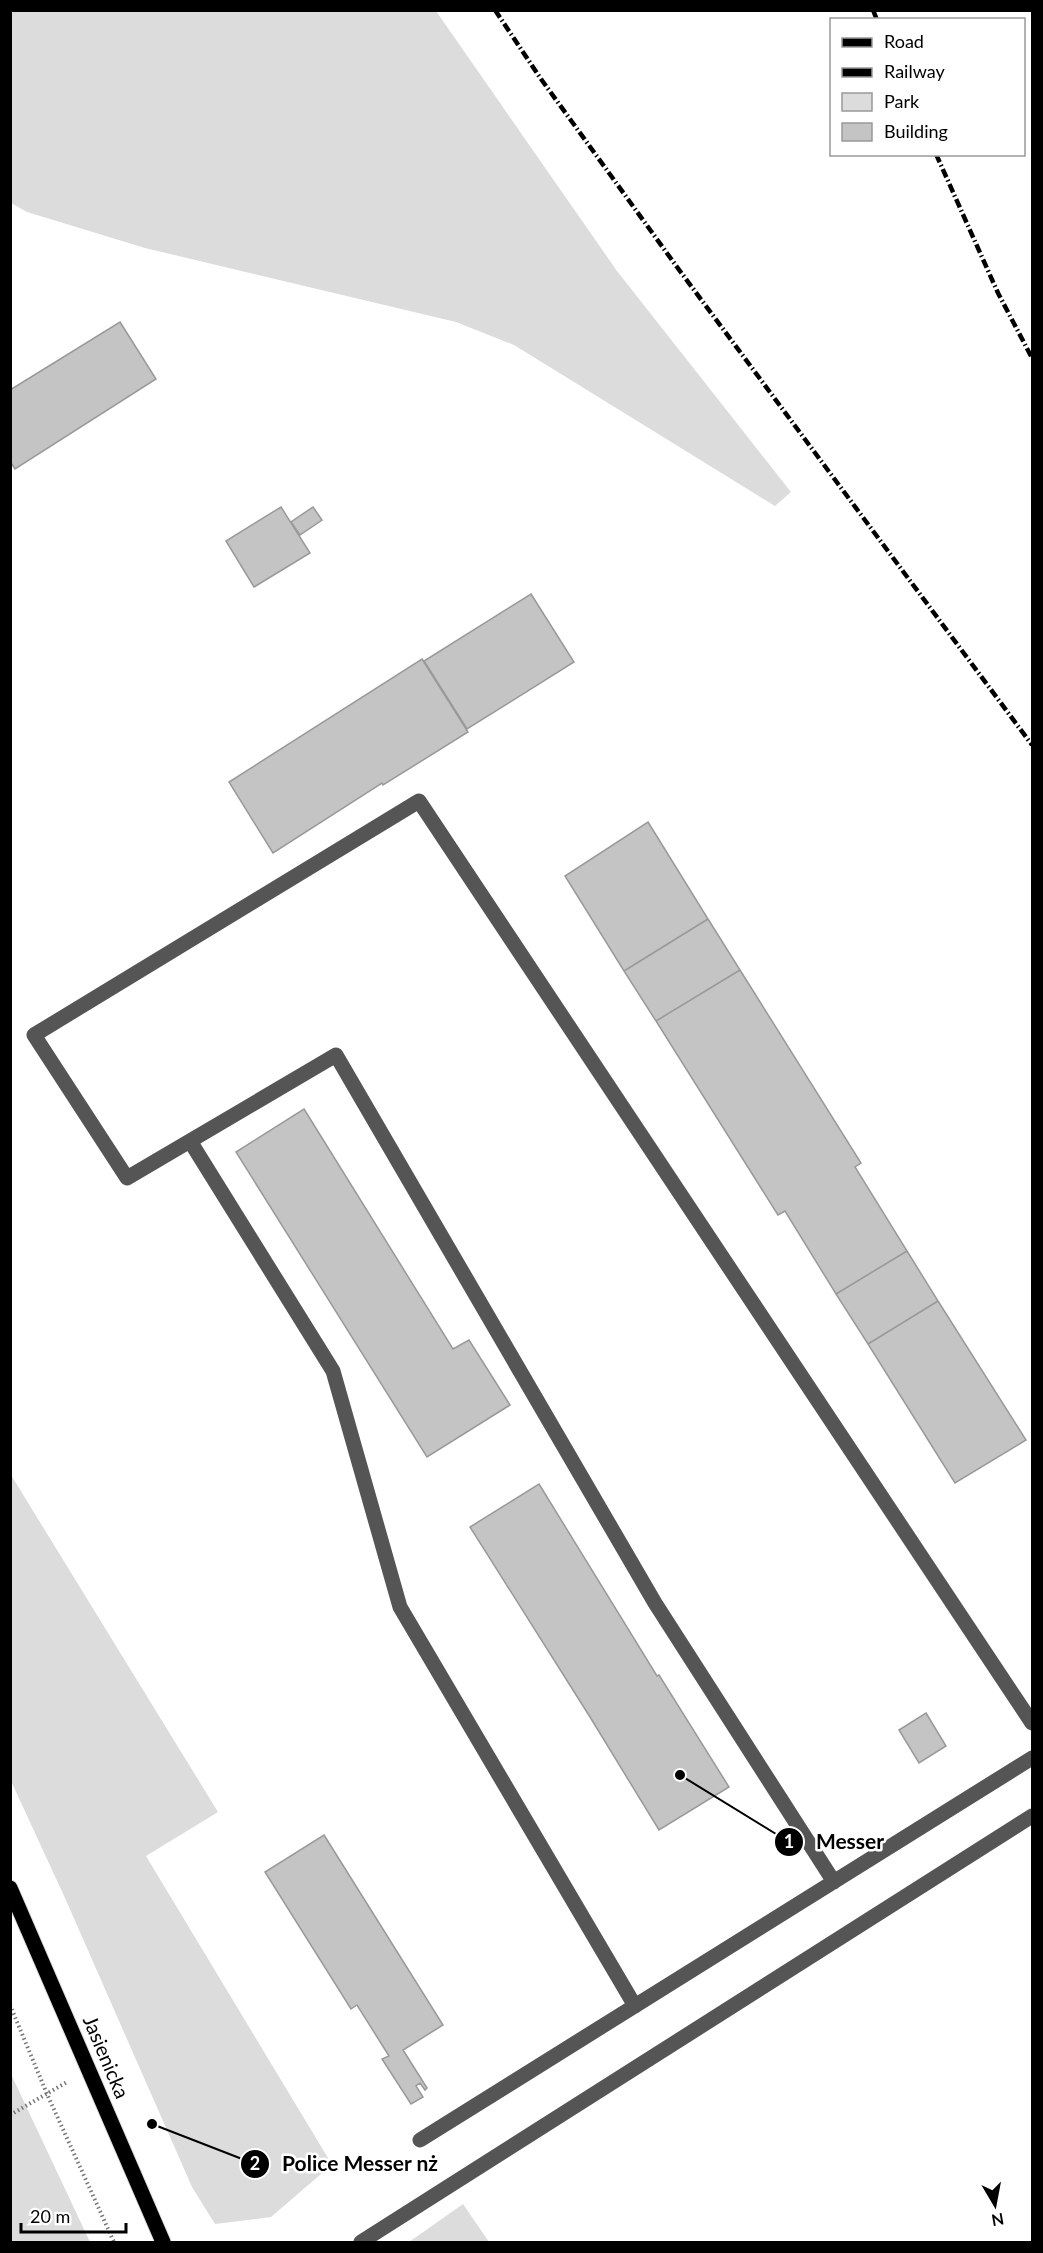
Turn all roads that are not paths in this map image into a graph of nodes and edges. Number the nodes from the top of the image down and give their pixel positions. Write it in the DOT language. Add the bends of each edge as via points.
graph roads {
  1 [pos="190,1141"];
  2 [pos="1032,1723"];
  3 [pos="1032,1758"];
  4 [pos="1032,1816"];
  5 [pos="834,1882"];
  6 [pos="10,1888"];
  7 [pos="635,2006"];
  8 [pos="420,2140"];
  9 [pos="163,2242"];
  10 [pos="361,2242"];
  1 -- 2 [label="lane" via="128,1178 34,1035 419,801"];
  1 -- 5 [label="lane" via="336,1055 655,1603"];
  1 -- 7 [label="lane" via="333,1371 399,1607"];
  3 -- 5 [label="lane"];
  4 -- 10 [label="lane"];
  5 -- 7 [label="lane"];
  6 -- 9 [label="main road, Jasienicka"];
  7 -- 8 [label="lane"];
}
